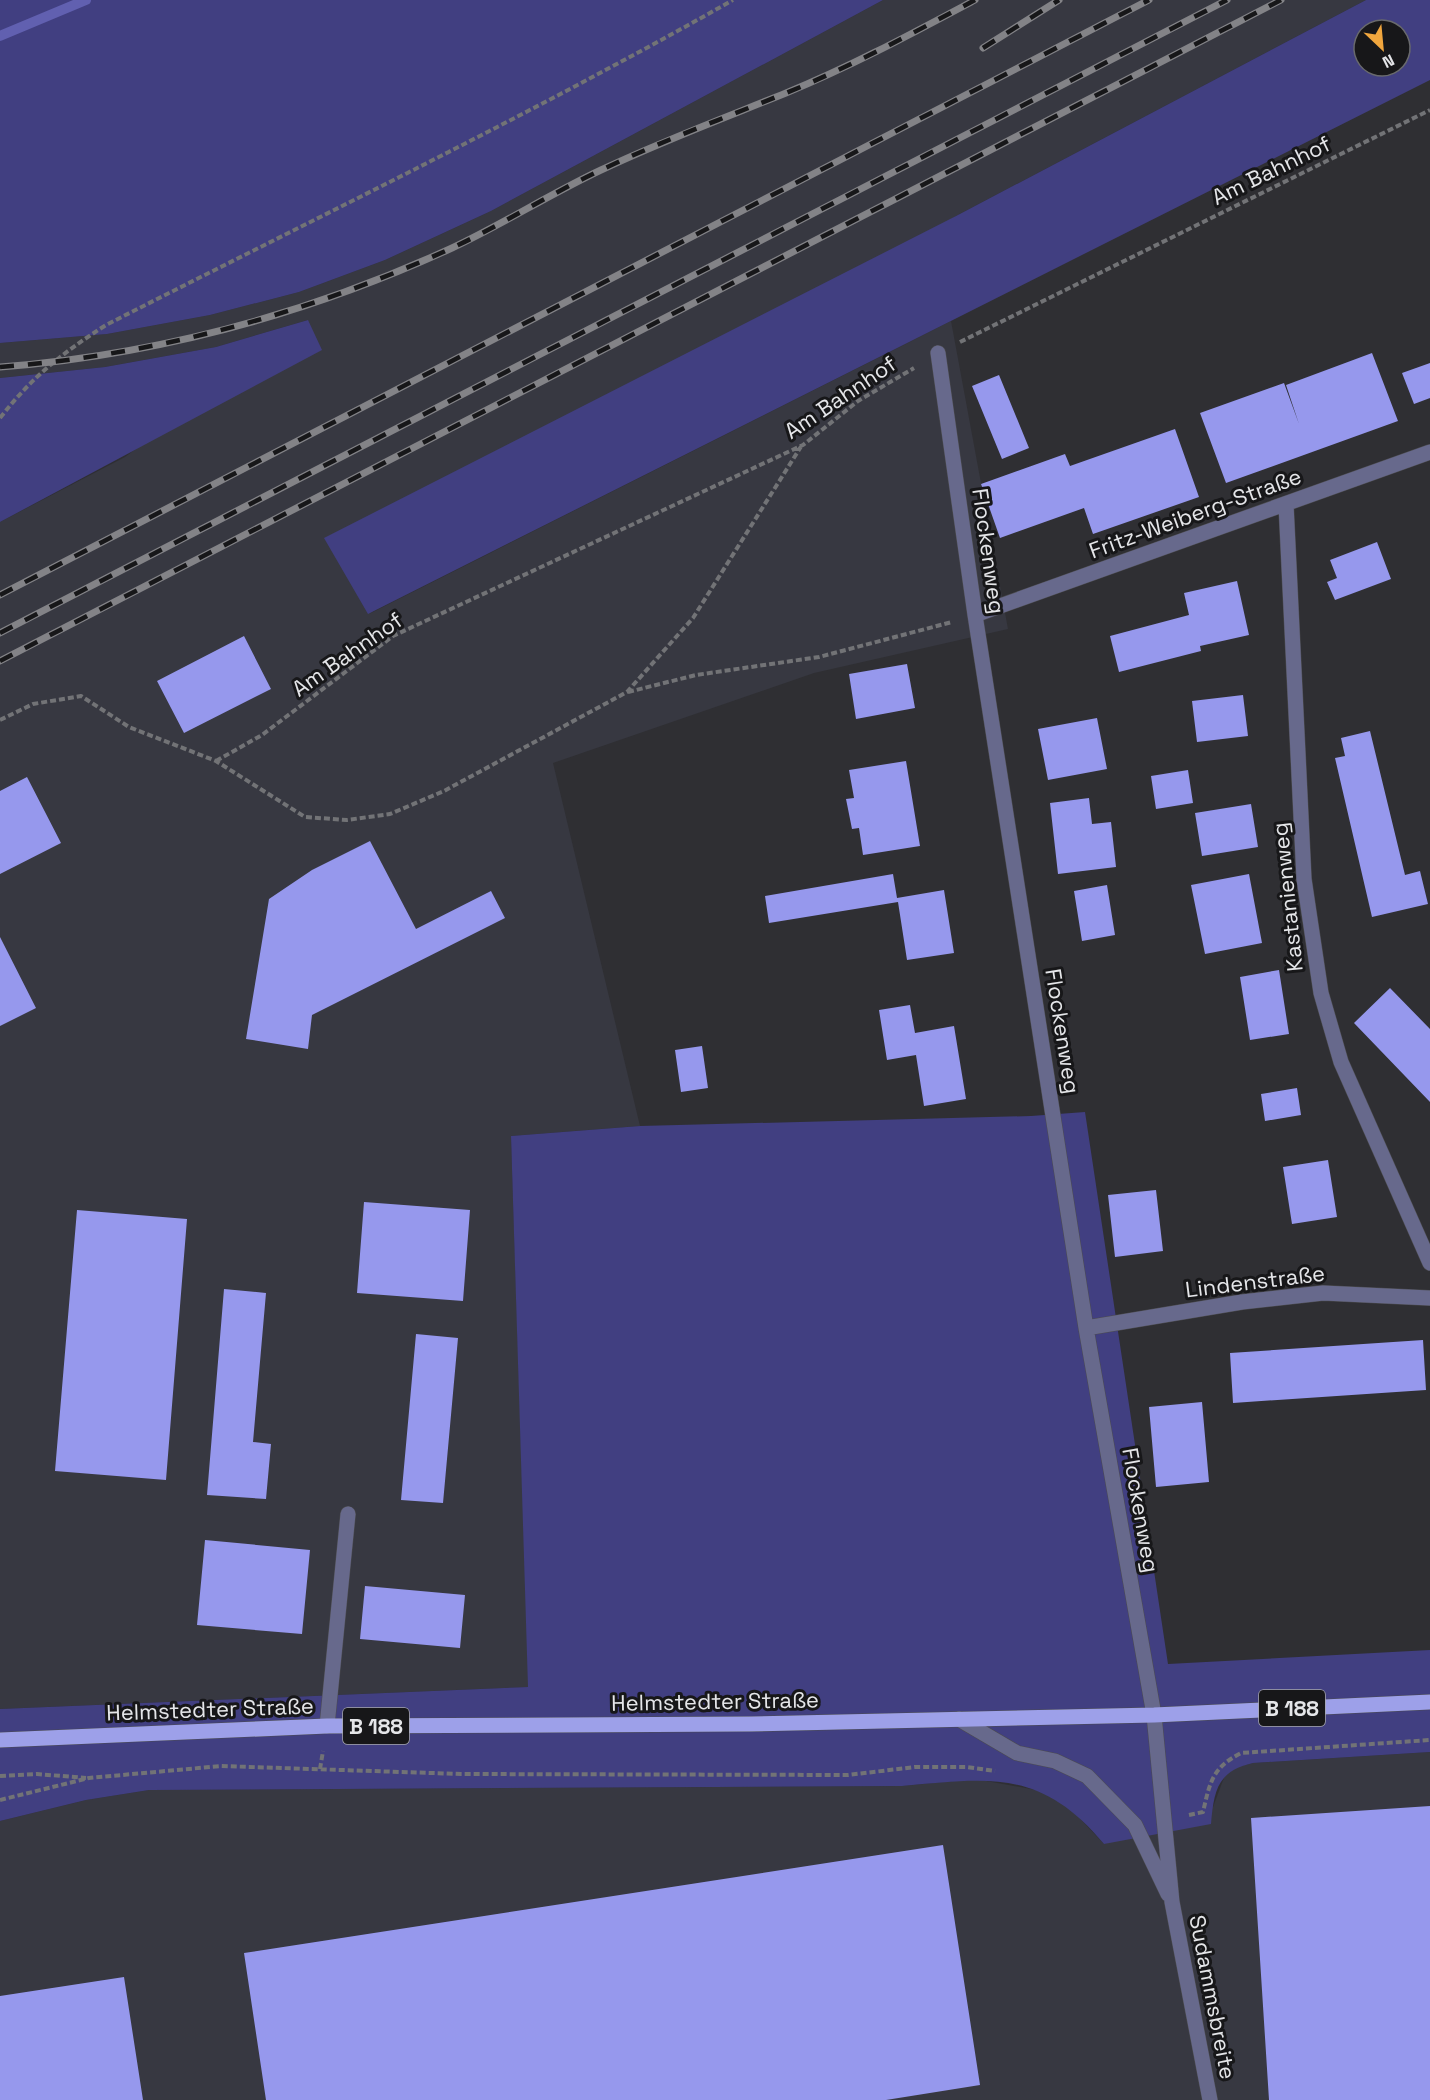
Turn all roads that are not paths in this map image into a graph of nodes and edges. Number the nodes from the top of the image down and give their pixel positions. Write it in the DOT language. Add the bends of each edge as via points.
graph roads {
  1 [pos="938,353"];
  2 [pos="1430,452"];
  3 [pos="1286,504"];
  4 [pos="975,615"];
  5 [pos="1430,1263"];
  6 [pos="1430,1298"];
  7 [pos="1086,1328"];
  8 [pos="348,1514"];
  9 [pos="1430,1702"];
  10 [pos="1154,1715"];
  11 [pos="959,1719"];
  12 [pos="327,1726"];
  13 [pos="0,1740"];
  14 [pos="1172,1902"];
  15 [pos="1210,2100"];
  1 -- 4 [label="street, Flockenweg"];
  2 -- 3 [label="street, Fritz-Weiberg-Straße"];
  3 -- 4 [label="street, Fritz-Weiberg-Straße"];
  3 -- 5 [label="street, Kastanienweg" via="1304,879 1321,993 1341,1062"];
  4 -- 7 [label="street, Flockenweg"];
  6 -- 7 [label="street, Lindenstraße" via="1323,1293"];
  7 -- 10 [label="street, Flockenweg"];
  8 -- 12 [label="street"];
  9 -- 10 [label="main road, Helmstedter Straße / B 188"];
  10 -- 11 [label="main road, Helmstedter Straße / B 188"];
  10 -- 14 [label="street, Sudammsbreite"];
  11 -- 12 [label="main road, Helmstedter Straße / B 188"];
  11 -- 14 [label="street, Sudammsbreite" via="1017,1753 1055,1761 1087,1776 1135,1826"];
  12 -- 13 [label="main road, Helmstedter Straße / B 188"];
  14 -- 15 [label="street, Sudammsbreite"];
}
